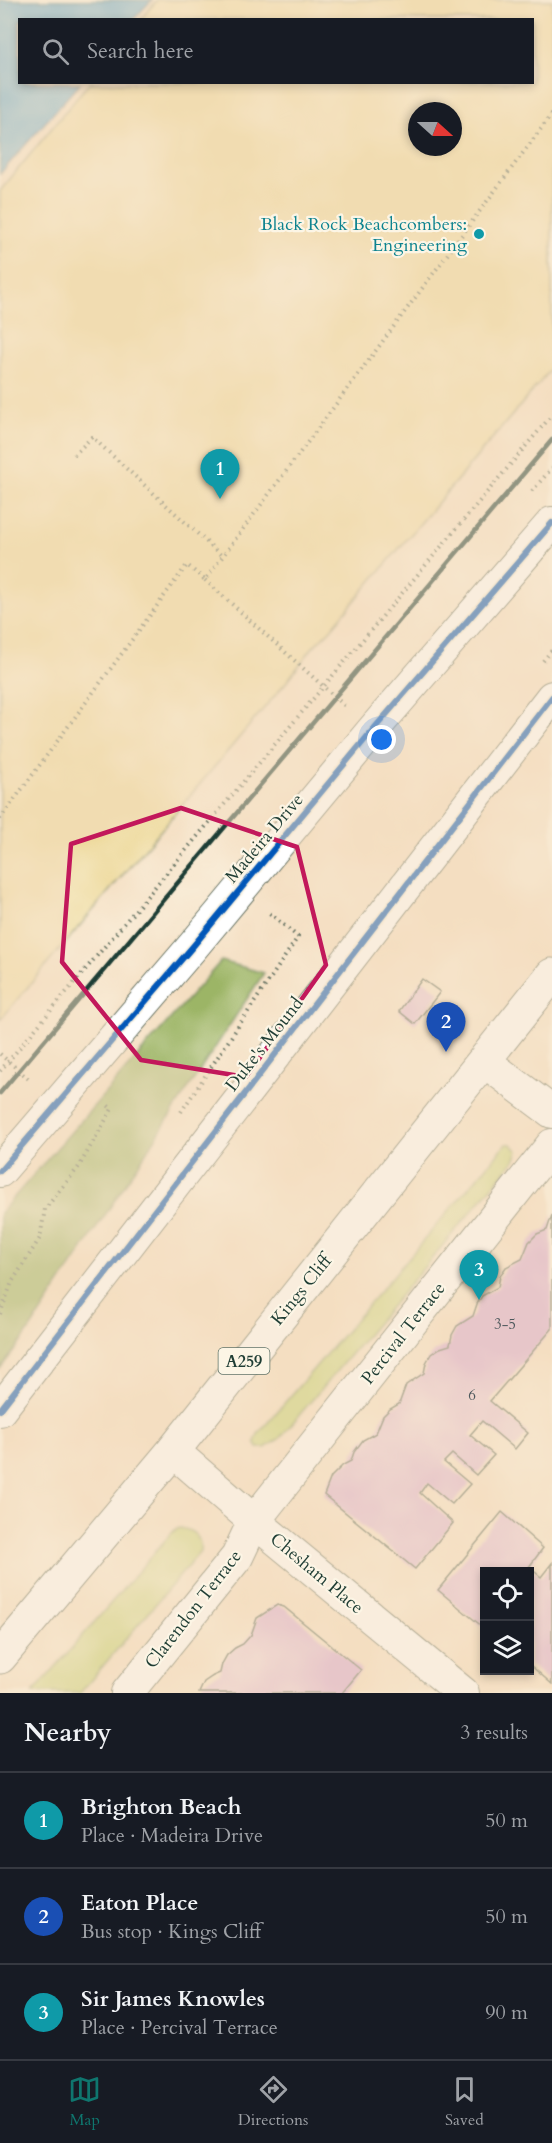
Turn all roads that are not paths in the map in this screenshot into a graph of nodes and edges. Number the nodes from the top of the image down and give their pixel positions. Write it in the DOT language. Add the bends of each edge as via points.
graph roads {
  1 [pos="552,524"];
  2 [pos="552,697"];
  3 [pos="552,975"];
  4 [pos="484,1060"];
  5 [pos="552,1112"];
  6 [pos="552,1145"];
  7 [pos="0,1171"];
  8 [pos="0,1410"];
  9 [pos="173,1451"];
  10 [pos="254,1521"];
  11 [pos="0,1657"];
  12 [pos="127,1693"];
  13 [pos="463,1693"];
  1 -- 7 [label="street, Madeira Drive"];
  2 -- 8 [label="street, Duke's Mound"];
  3 -- 4 [label="main road, Kings Cliff / A259"];
  4 -- 5 [label="street"];
  4 -- 9 [label="main road, Kings Cliff / A259"];
  6 -- 10 [label="street, Percival Terrace"];
  9 -- 10 [label="street, Chesham Place"];
  9 -- 11 [label="main road, Kings Cliff / A259"];
  10 -- 12 [label="street, Clarendon Terrace" via="237,1557"];
  10 -- 13 [label="street, Chesham Place"];
}
